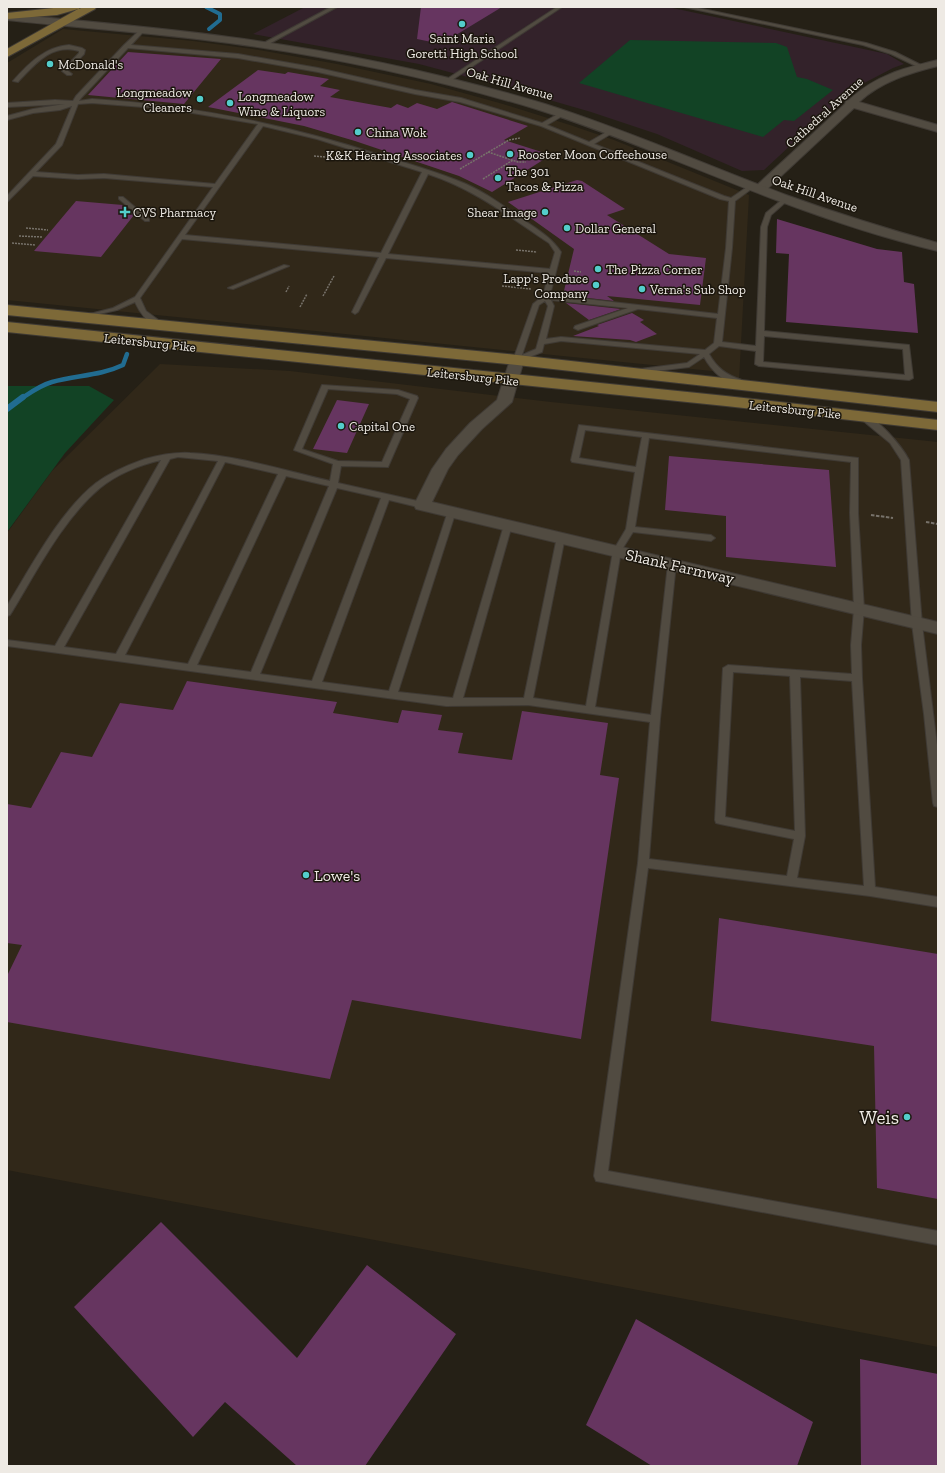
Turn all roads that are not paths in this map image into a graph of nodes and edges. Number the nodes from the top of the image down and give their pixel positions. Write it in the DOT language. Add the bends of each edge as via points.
graph roads {
  1 [pos="75,7"];
  2 [pos="91,7"];
  3 [pos="335,7"];
  4 [pos="560,7"];
  5 [pos="686,7"];
  6 [pos="7,17"];
  7 [pos="60,23"];
  8 [pos="142,30"];
  9 [pos="263,45"];
  10 [pos="126,46"];
  11 [pos="7,54"];
  12 [pos="938,63"];
  13 [pos="920,66"];
  14 [pos="68,74"];
  15 [pos="16,81"];
  16 [pos="449,82"];
  17 [pos="433,95"];
  18 [pos="74,103"];
  19 [pos="850,104"];
  20 [pos="7,105"];
  21 [pos="562,114"];
  22 [pos="7,118"];
  23 [pos="262,123"];
  24 [pos="543,125"];
  25 [pos="938,129"];
  26 [pos="612,131"];
  27 [pos="589,144"];
  28 [pos="426,172"];
  29 [pos="32,174"];
  30 [pos="217,186"];
  31 [pos="756,188"];
  32 [pos="121,198"];
  33 [pos="786,199"];
  34 [pos="7,200"];
  35 [pos="732,200"];
  36 [pos="147,220"];
  37 [pos="181,237"];
  38 [pos="938,248"];
  39 [pos="383,256"];
  40 [pos="286,266"];
  41 [pos="553,271"];
  42 [pos="230,288"];
  43 [pos="546,297"];
  44 [pos="137,298"];
  45 [pos="639,307"];
  46 [pos="7,310"];
  47 [pos="355,312"];
  48 [pos="721,316"];
  49 [pos="83,317"];
  50 [pos="158,324"];
  51 [pos="7,327"];
  52 [pos="578,328"];
  53 [pos="759,333"];
  54 [pos="541,342"];
  55 [pos="718,344"];
  56 [pos="759,349"];
  57 [pos="705,352"];
  58 [pos="517,360"];
  59 [pos="625,373"];
  60 [pos="511,380"];
  61 [pos="756,387"];
  62 [pos="938,406"];
  63 [pos="864,417"];
  64 [pos="938,425"];
  65 [pos="646,435"];
  66 [pos="167,457"];
  67 [pos="223,459"];
  68 [pos="337,464"];
  69 [pos="639,470"];
  70 [pos="283,473"];
  71 [pos="334,485"];
  72 [pos="386,497"];
  73 [pos="422,505"];
  74 [pos="452,511"];
  75 [pos="508,525"];
  76 [pos="630,529"];
  77 [pos="561,537"];
  78 [pos="712,538"];
  79 [pos="617,551"];
  80 [pos="672,564"];
  81 [pos="859,609"];
  82 [pos="7,613"];
  83 [pos="917,624"];
  84 [pos="938,628"];
  85 [pos="7,643"];
  86 [pos="58,649"];
  87 [pos="119,657"];
  88 [pos="191,667"];
  89 [pos="795,674"];
  90 [pos="255,675"];
  91 [pos="857,678"];
  92 [pos="316,684"];
  93 [pos="392,695"];
  94 [pos="457,701"];
  95 [pos="528,701"];
  96 [pos="590,710"];
  97 [pos="655,719"];
  98 [pos="938,803"];
  99 [pos="800,836"];
  100 [pos="643,863"];
  101 [pos="791,882"];
  102 [pos="870,891"];
  103 [pos="938,902"];
  104 [pos="938,1238"];
  1 -- 6 [label="main road" via="57,12"];
  2 -- 7 [label="main road"];
  3 -- 9 [label="lane"];
  4 -- 16 [label="lane"];
  5 -- 13 [label="lane" via="872,46"];
  6 -- 7 [label="street, Oak Hill Avenue"];
  7 -- 8 [label="street, Oak Hill Avenue"];
  7 -- 11 [label="main road"];
  8 -- 9 [label="street, Oak Hill Avenue"];
  8 -- 10 [label="lane"];
  9 -- 16 [label="street, Oak Hill Avenue" via="361,62"];
  10 -- 17 [label="lane" via="245,57"];
  10 -- 18 [label="lane" via="86,86"];
  12 -- 13 [label="street, Cathedral Avenue"];
  13 -- 19 [label="street, Cathedral Avenue" via="887,78 866,90"];
  14 -- 15 [label="lane" via="65,70 82,53 78,48 62,47 49,50"];
  16 -- 17 [label="lane"];
  16 -- 21 [label="street, Oak Hill Avenue"];
  17 -- 24 [label="lane" via="461,100"];
  18 -- 20 [label="lane" via="64,101"];
  18 -- 22 [label="lane"];
  18 -- 23 [label="lane" via="94,101 164,107"];
  18 -- 29 [label="lane" via="59,145"];
  19 -- 25 [label="street"];
  19 -- 31 [label="street, Cathedral Avenue"];
  21 -- 24 [label="lane"];
  21 -- 26 [label="street, Oak Hill Avenue"];
  23 -- 28 [label="lane" via="352,147"];
  23 -- 30 [label="lane"];
  24 -- 27 [label="lane"];
  26 -- 27 [label="lane"];
  26 -- 31 [label="street, Oak Hill Avenue"];
  27 -- 35 [label="lane"];
  28 -- 39 [label="lane"];
  28 -- 41 [label="lane" via="468,188 489,200 553,245 558,254"];
  29 -- 30 [label="lane" via="104,176"];
  29 -- 34 [label="lane"];
  30 -- 37 [label="lane"];
  31 -- 33 [label="street, Oak Hill Avenue"];
  31 -- 35 [label="lane"];
  32 -- 36 [label="lane"];
  33 -- 38 [label="street, Oak Hill Avenue"];
  33 -- 53 [label="lane" via="768,214 764,228"];
  35 -- 48 [label="lane"];
  37 -- 39 [label="lane"];
  37 -- 44 [label="lane"];
  39 -- 41 [label="lane"];
  39 -- 47 [label="lane"];
  40 -- 42 [label="lane"];
  41 -- 43 [label="lane"];
  43 -- 45 [label="lane"];
  43 -- 54 [label="lane" via="551,306"];
  43 -- 58 [label="lane" via="536,304"];
  44 -- 49 [label="lane" via="115,309"];
  44 -- 50 [label="lane" via="143,312"];
  45 -- 48 [label="lane"];
  45 -- 52 [label="lane"];
  46 -- 49 [label="main road, Leitersburg Pike"];
  48 -- 55 [label="lane"];
  49 -- 50 [label="main road, Leitersburg Pike"];
  50 -- 58 [label="main road, Leitersburg Pike"];
  51 -- 60 [label="main road, Leitersburg Pike"];
  53 -- 56 [label="lane"];
  53 -- 56 [label="lane" via="906,348 909,378 759,364"];
  54 -- 57 [label="lane" via="561,339"];
  54 -- 58 [label="lane" via="539,350"];
  55 -- 56 [label="lane"];
  55 -- 57 [label="lane"];
  57 -- 59 [label="lane" via="684,366"];
  57 -- 61 [label="lane" via="712,367 722,375"];
  58 -- 59 [label="main road, Leitersburg Pike"];
  58 -- 60 [label="street"];
  59 -- 61 [label="main road, Leitersburg Pike"];
  60 -- 63 [label="main road, Leitersburg Pike"];
  60 -- 73 [label="street" via="504,402 476,426 452,452 440,469"];
  61 -- 62 [label="main road, Leitersburg Pike"];
  63 -- 64 [label="main road, Leitersburg Pike"];
  63 -- 83 [label="lane" via="901,448 905,460"];
  65 -- 69 [label="lane"];
  65 -- 69 [label="lane" via="582,427 576,460"];
  65 -- 81 [label="lane" via="855,460 854,513"];
  66 -- 67 [label="lane" via="194,455"];
  66 -- 82 [label="lane" via="110,477 91,492 62,526"];
  66 -- 86 [label="lane"];
  67 -- 70 [label="lane"];
  67 -- 87 [label="lane"];
  68 -- 68 [label="lane" via="298,450 325,387 398,392 414,398 385,465"];
  68 -- 71 [label="lane"];
  69 -- 76 [label="lane"];
  70 -- 71 [label="lane"];
  70 -- 88 [label="lane"];
  71 -- 72 [label="lane"];
  71 -- 90 [label="lane"];
  72 -- 73 [label="lane"];
  72 -- 92 [label="lane"];
  73 -- 74 [label="street, Shank Farmway"];
  74 -- 75 [label="street, Shank Farmway"];
  74 -- 93 [label="lane"];
  75 -- 77 [label="street, Shank Farmway"];
  75 -- 94 [label="lane"];
  76 -- 78 [label="lane"];
  76 -- 79 [label="lane"];
  77 -- 79 [label="street, Shank Farmway"];
  77 -- 95 [label="lane"];
  79 -- 80 [label="street, Shank Farmway"];
  79 -- 96 [label="lane"];
  80 -- 81 [label="street, Shank Farmway"];
  80 -- 97 [label="lane"];
  81 -- 83 [label="street, Shank Farmway"];
  81 -- 91 [label="lane"];
  83 -- 84 [label="street, Shank Farmway"];
  83 -- 98 [label="lane"];
  85 -- 86 [label="lane"];
  86 -- 87 [label="lane"];
  87 -- 88 [label="lane"];
  88 -- 90 [label="lane"];
  89 -- 91 [label="lane"];
  89 -- 99 [label="lane"];
  89 -- 99 [label="lane" via="728,668 720,820"];
  90 -- 92 [label="lane"];
  91 -- 102 [label="lane"];
  92 -- 93 [label="lane"];
  93 -- 94 [label="lane" via="446,702"];
  94 -- 95 [label="lane"];
  95 -- 96 [label="lane"];
  96 -- 97 [label="lane"];
  97 -- 100 [label="lane"];
  99 -- 101 [label="lane"];
  100 -- 101 [label="lane"];
  100 -- 104 [label="lane" via="601,1176"];
  101 -- 102 [label="lane"];
  102 -- 103 [label="lane"];
}
